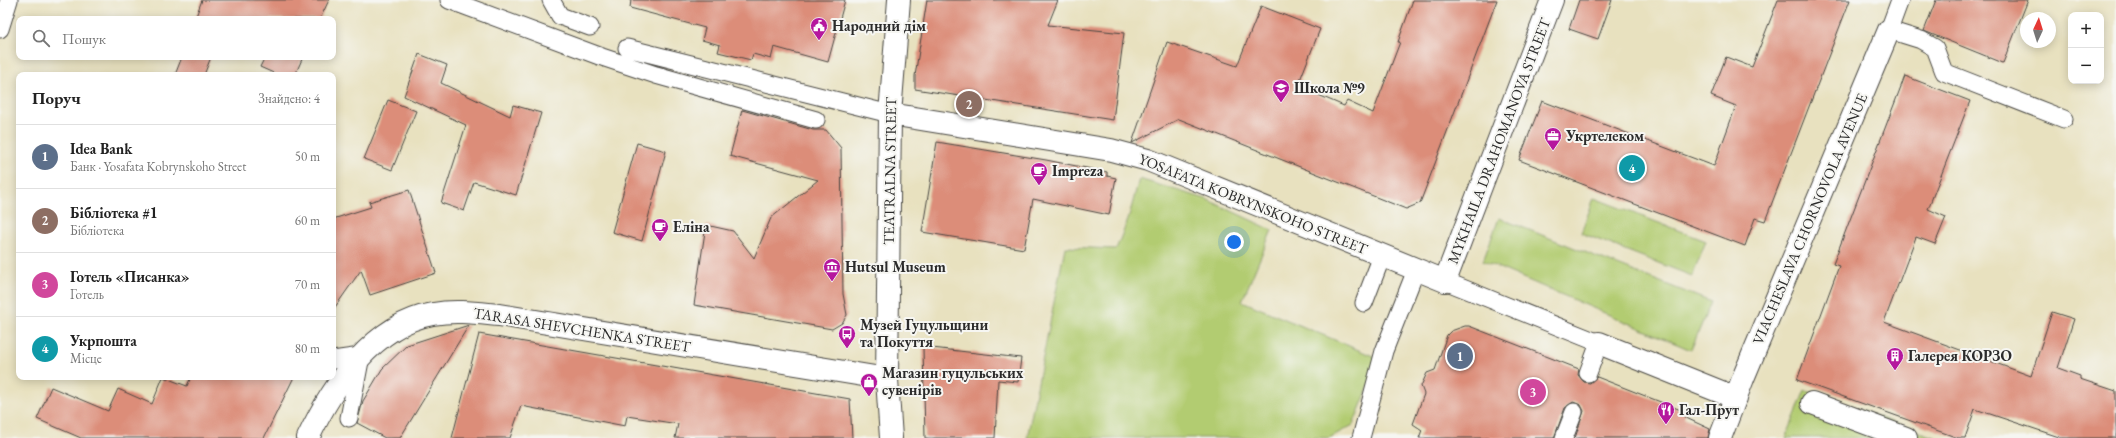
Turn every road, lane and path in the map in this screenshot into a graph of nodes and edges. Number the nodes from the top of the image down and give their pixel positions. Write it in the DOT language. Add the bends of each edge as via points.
graph roads {
  1 [pos="449,0"];
  2 [pos="551,0"];
  3 [pos="899,0"];
  4 [pos="1552,0"];
  5 [pos="1900,0"];
  6 [pos="6,2"];
  7 [pos="590,27"];
  8 [pos="0,29"];
  9 [pos="1889,30"];
  10 [pos="627,48"];
  11 [pos="890,114"];
  12 [pos="2064,119"];
  13 [pos="816,120"];
  14 [pos="1382,256"];
  15 [pos="1416,270"];
  16 [pos="1445,281"];
  17 [pos="1364,303"];
  18 [pos="1599,343"];
  19 [pos="361,356"];
  20 [pos="336,360"];
  21 [pos="1588,373"];
  22 [pos="887,379"];
  23 [pos="1736,398"];
  24 [pos="1812,403"];
  25 [pos="1574,412"];
  26 [pos="349,418"];
  27 [pos="308,438"];
  28 [pos="891,438"];
  29 [pos="1361,438"];
  30 [pos="1564,438"];
  31 [pos="1720,438"];
  32 [pos="1906,438"];
  1 -- 13 [label="lane" via="602,58"];
  2 -- 7 [label="lane" via="560,16"];
  3 -- 11 [label="street, TEATRALNA STREET"];
  4 -- 16 [label="street, MYKHAILA DRAHOMANOVA STREET"];
  5 -- 9 [label="lane, VIACHESLAVA CHORNOVOLA AVENUE"];
  6 -- 8 [label="lane"];
  9 -- 12 [label="lane" via="1921,40 1935,48 1944,72"];
  9 -- 23 [label="street, VIACHESLAVA CHORNOVOLA AVENUE"];
  10 -- 11 [label="lane"];
  11 -- 14 [label="street, YOSAFATA KOBRYNSKOHO STREET" via="1111,150 1148,160"];
  11 -- 22 [label="street, TEATRALNA STREET"];
  14 -- 15 [label="street, YOSAFATA KOBRYNSKOHO STREET"];
  14 -- 17 [label="lane"];
  15 -- 16 [label="street, YOSAFATA KOBRYNSKOHO STREET"];
  15 -- 29 [label="lane" via="1384,351"];
  16 -- 18 [label="lane"];
  18 -- 21 [label="lane"];
  18 -- 23 [label="street"];
  19 -- 20 [label="lane"];
  19 -- 22 [label="street, TARASA SHEVCHENKA STREET" via="382,337 414,319 433,314 471,312"];
  19 -- 26 [label="lane"];
  19 -- 27 [label="street, TARASA SHEVCHENKA STREET" via="327,402"];
  22 -- 28 [label="street, TEATRALNA STREET"];
  23 -- 31 [label="street, VIACHESLAVA CHORNOVOLA AVENUE"];
  24 -- 32 [label="street"];
  25 -- 30 [label="lane"];
}
